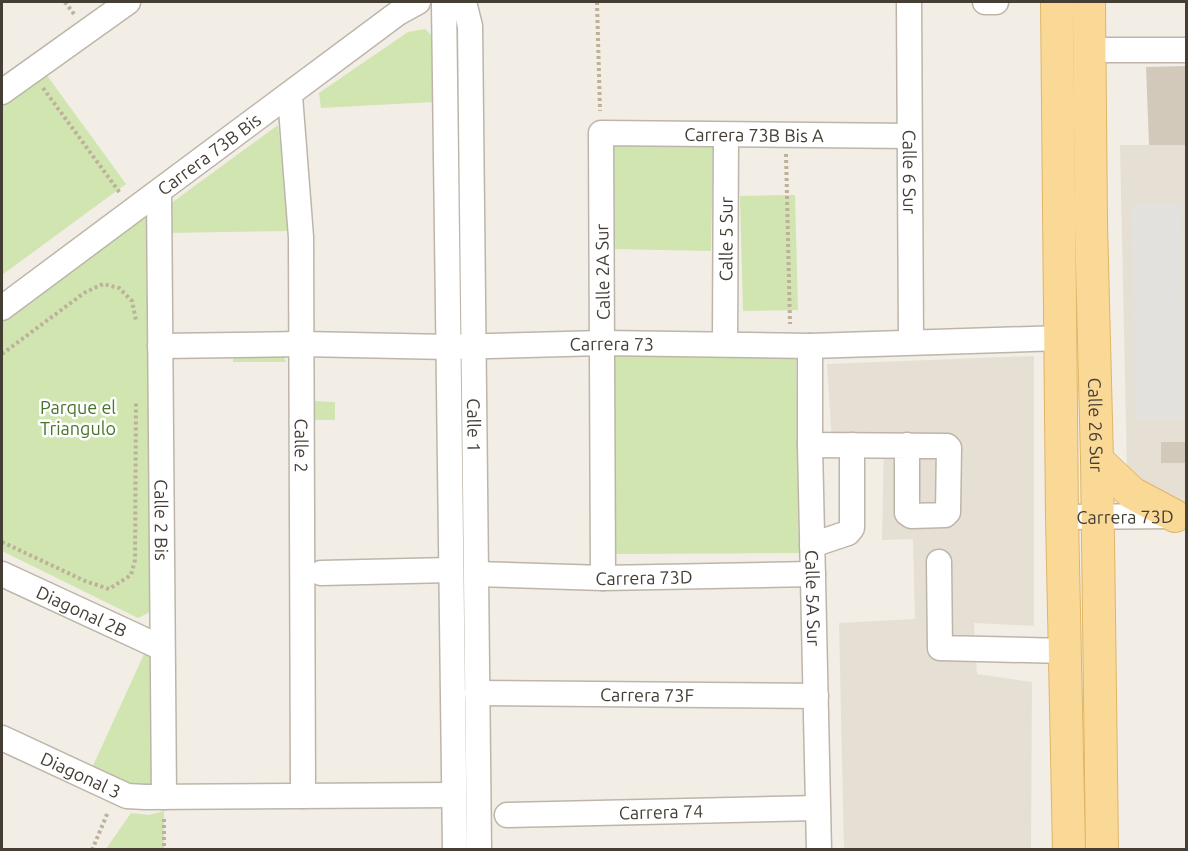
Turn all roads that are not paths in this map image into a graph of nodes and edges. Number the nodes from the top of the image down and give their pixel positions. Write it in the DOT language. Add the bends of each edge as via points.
graph roads {
  1 [pos="128,2"];
  2 [pos="418,2"];
  3 [pos="444,2"];
  4 [pos="464,2"];
  5 [pos="909,2"];
  6 [pos="986,2"];
  7 [pos="996,2"];
  8 [pos="1058,2"];
  9 [pos="1089,2"];
  10 [pos="1089,50"];
  11 [pos="1186,50"];
  12 [pos="2,92"];
  13 [pos="290,96"];
  14 [pos="601,133"];
  15 [pos="726,135"];
  16 [pos="909,136"];
  17 [pos="159,192"];
  18 [pos="2,308"];
  19 [pos="1061,338"];
  20 [pos="911,341"];
  21 [pos="603,343"];
  22 [pos="302,344"];
  23 [pos="725,344"];
  24 [pos="160,346"];
  25 [pos="474,346"];
  26 [pos="801,346"];
  27 [pos="448,347"];
  28 [pos="810,445"];
  29 [pos="852,445"];
  30 [pos="907,445"];
  31 [pos="1097,460"];
  32 [pos="1181,516"];
  33 [pos="1062,517"];
  34 [pos="1098,517"];
  35 [pos="812,545"];
  36 [pos="939,562"];
  37 [pos="451,570"];
  38 [pos="2,573"];
  39 [pos="321,573"];
  40 [pos="476,574"];
  41 [pos="813,574"];
  42 [pos="603,578"];
  43 [pos="162,648"];
  44 [pos="1065,651"];
  45 [pos="477,660"];
  46 [pos="452,661"];
  47 [pos="477,693"];
  48 [pos="816,696"];
  49 [pos="2,738"];
  50 [pos="453,795"];
  51 [pos="303,796"];
  52 [pos="164,797"];
  53 [pos="817,808"];
  54 [pos="507,815"];
  55 [pos="455,849"];
  56 [pos="479,849"];
  57 [pos="819,849"];
  58 [pos="1069,849"];
  59 [pos="1102,849"];
  1 -- 12 [label="street"];
  2 -- 13 [label="street, Carrera 73B Bis"];
  3 -- 27 [label="street, Calle 1"];
  4 -- 25 [label="street, Calle 1" via="470,26"];
  5 -- 16 [label="street, Calle 6 Sur"];
  6 -- 7 [label="street"];
  8 -- 19 [label="main road, Calle 26 Sur"];
  9 -- 10 [label="main road, Calle 26 Sur"];
  10 -- 11 [label="street"];
  10 -- 31 [label="main road, Calle 26 Sur"];
  13 -- 17 [label="street, Carrera 73B Bis"];
  13 -- 22 [label="street, Calle 2" via="301,237"];
  14 -- 15 [label="street, Carrera 73B Bis A"];
  14 -- 21 [label="street, Calle 2A Sur"];
  15 -- 16 [label="street, Carrera 73B Bis A"];
  15 -- 23 [label="street, Calle 5 Sur"];
  16 -- 20 [label="street, Calle 6 Sur"];
  17 -- 18 [label="street, Carrera 73B Bis"];
  17 -- 24 [label="street, Calle 2 Bis"];
  19 -- 20 [label="street, Carrera 73"];
  19 -- 33 [label="main road, Calle 26 Sur"];
  20 -- 26 [label="street, Carrera 73"];
  21 -- 23 [label="street, Carrera 73"];
  21 -- 25 [label="street, Carrera 73"];
  21 -- 42 [label="street, Calle 2A Sur"];
  22 -- 24 [label="street, Carrera 73"];
  22 -- 27 [label="street, Carrera 73"];
  22 -- 51 [label="street, Calle 2"];
  23 -- 26 [label="street, Carrera 73"];
  24 -- 43 [label="street, Calle 2 Bis"];
  25 -- 27 [label="street, Carrera 73"];
  25 -- 40 [label="street, Calle 1"];
  26 -- 28 [label="street, Calle 5A Sur"];
  27 -- 37 [label="street, Calle 1"];
  28 -- 29 [label="street"];
  28 -- 35 [label="street, Calle 5A Sur"];
  29 -- 30 [label="street"];
  29 -- 35 [label="street" via="852,528 848,533"];
  31 -- 32 [label="main road" via="1132,493"];
  31 -- 34 [label="main road, Calle 26 Sur"];
  32 -- 34 [label="street, Carrera 73D"];
  33 -- 34 [label="street, Carrera 73D"];
  33 -- 44 [label="main road, Calle 26 Sur"];
  34 -- 59 [label="main road, Calle 26 Sur"];
  35 -- 41 [label="street, Calle 5A Sur"];
  36 -- 44 [label="street" via="940,648"];
  37 -- 39 [label="street"];
  37 -- 46 [label="street, Calle 1"];
  38 -- 43 [label="street, Diagonal 2B"];
  40 -- 42 [label="street, Carrera 73D"];
  40 -- 45 [label="street, Calle 1"];
  41 -- 42 [label="street, Carrera 73D"];
  41 -- 48 [label="street, Calle 5A Sur"];
  43 -- 52 [label="street, Calle 2 Bis"];
  44 -- 58 [label="main road, Calle 26 Sur"];
  45 -- 46 [label="street"];
  45 -- 47 [label="street, Calle 1"];
  46 -- 50 [label="street, Calle 1"];
  47 -- 48 [label="street, Carrera 73F"];
  47 -- 56 [label="street, Calle 1"];
  48 -- 53 [label="street, Calle 5A Sur"];
  49 -- 52 [label="street, Diagonal 3" via="127,796"];
  50 -- 51 [label="street"];
  50 -- 55 [label="street, Calle 1"];
  51 -- 52 [label="street"];
  53 -- 54 [label="street, Carrera 74"];
  53 -- 57 [label="street, Calle 5A Sur"];
}
